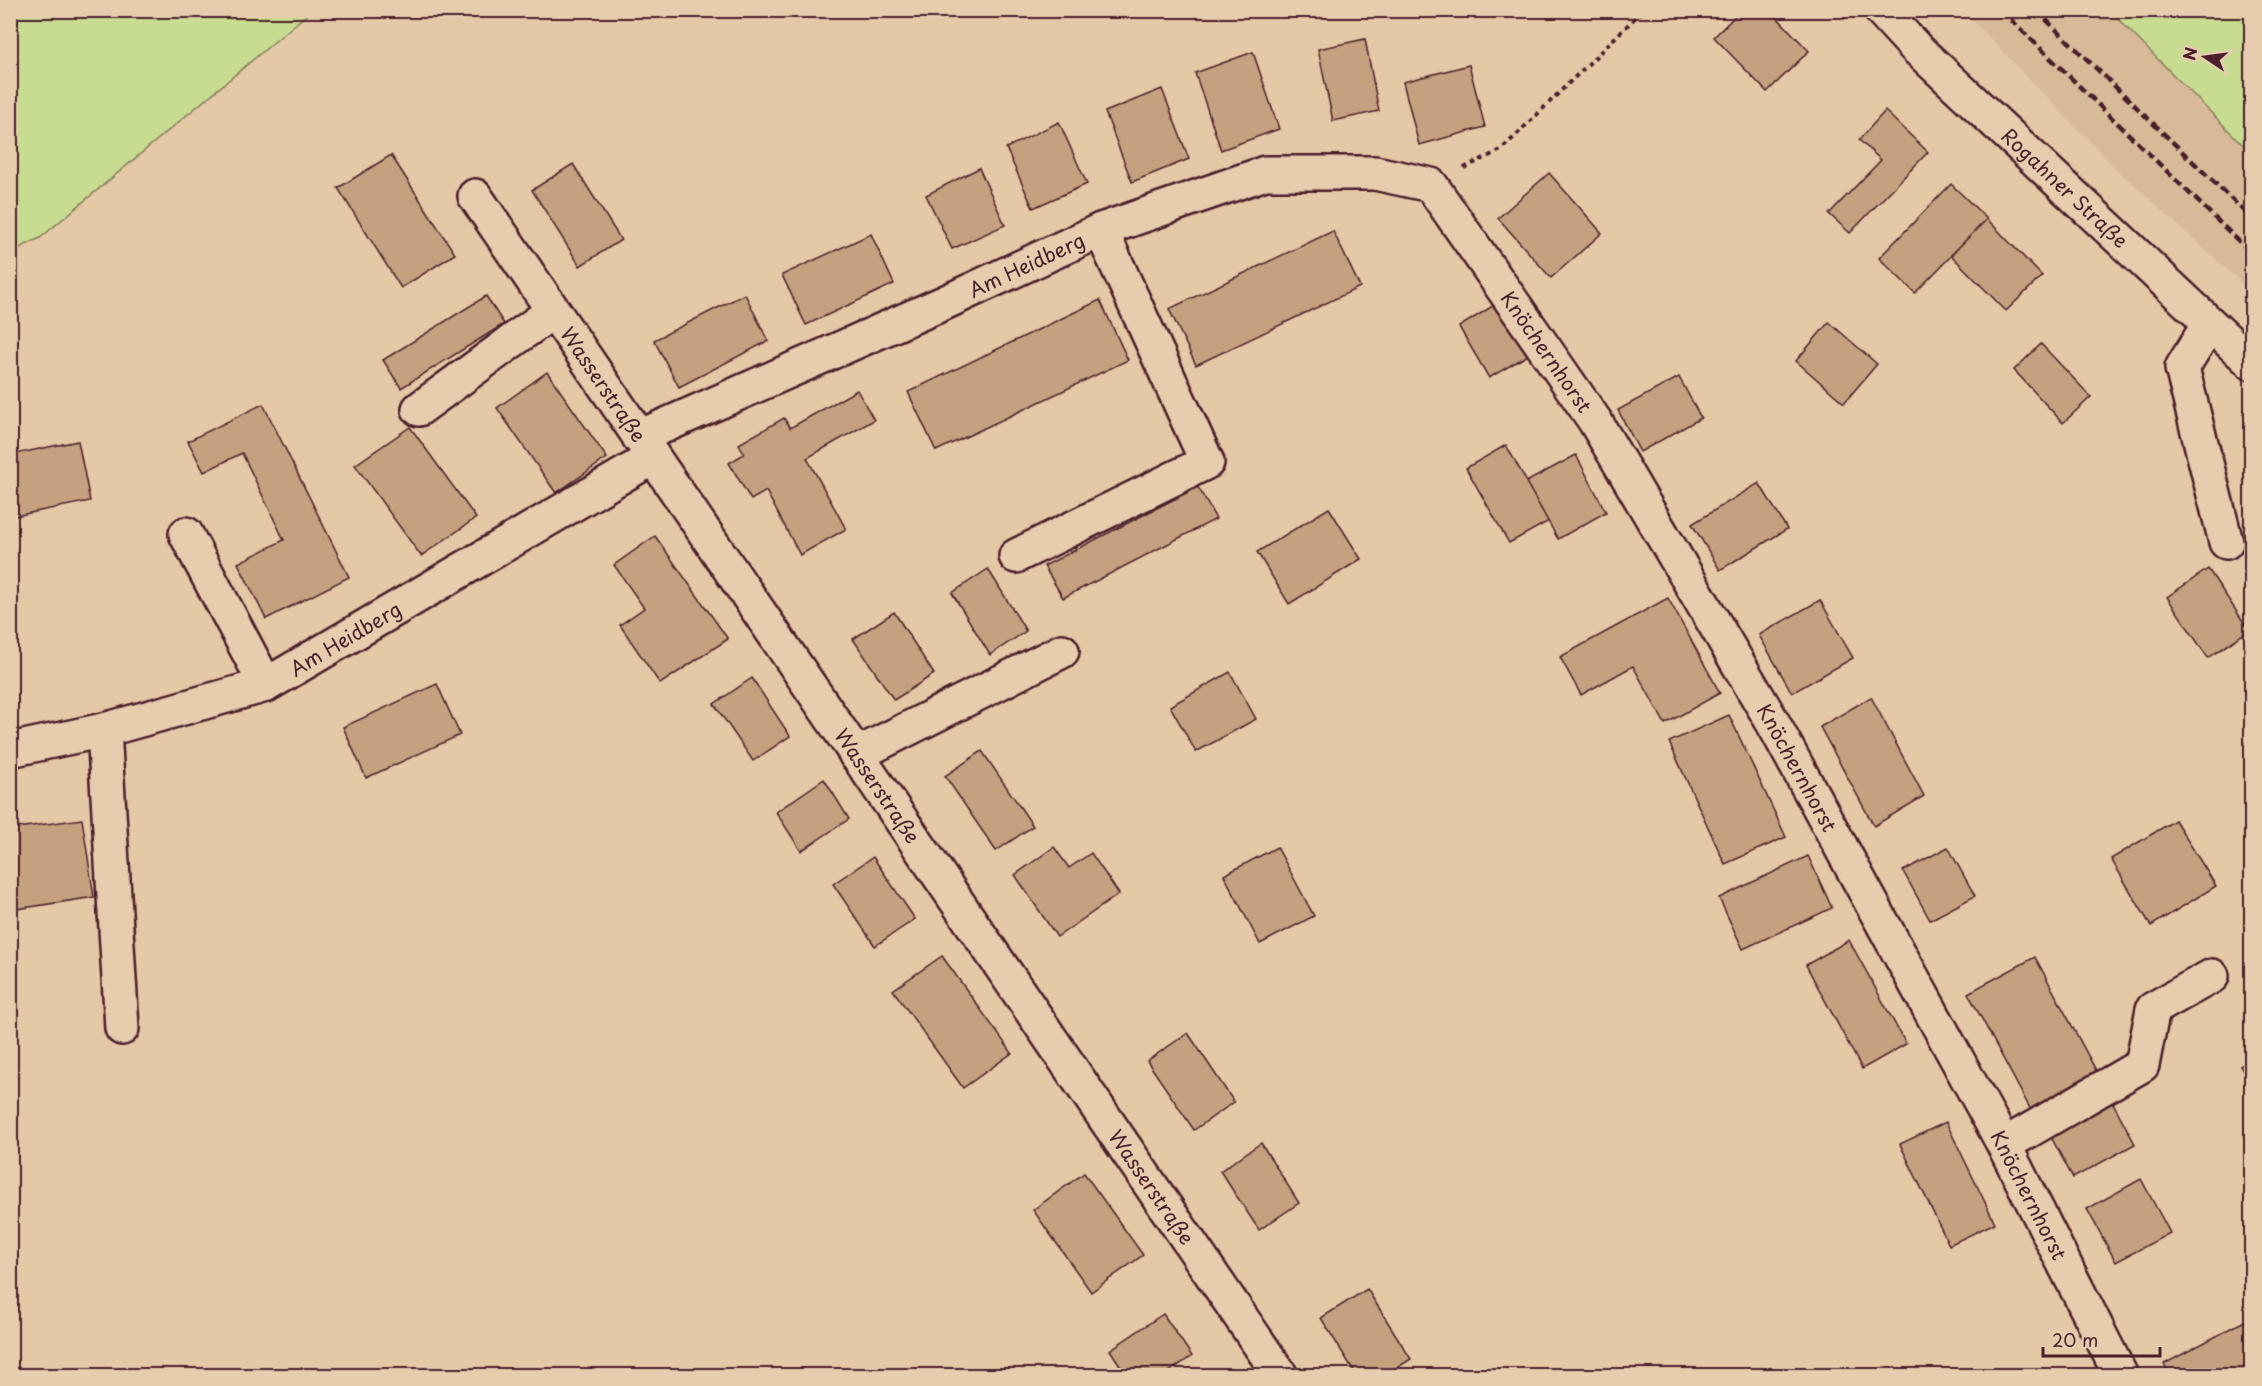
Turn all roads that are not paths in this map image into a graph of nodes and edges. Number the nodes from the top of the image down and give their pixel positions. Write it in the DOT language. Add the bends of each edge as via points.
graph roads {
  1 [pos="1881,10"];
  2 [pos="1431,184"];
  3 [pos="475,196"];
  4 [pos="1101,230"];
  5 [pos="553,311"];
  6 [pos="2209,324"];
  7 [pos="2252,363"];
  8 [pos="419,409"];
  9 [pos="645,447"];
  10 [pos="186,534"];
  11 [pos="2226,542"];
  12 [pos="1016,556"];
  13 [pos="1062,651"];
  14 [pos="266,685"];
  15 [pos="104,730"];
  16 [pos="10,750"];
  17 [pos="856,754"];
  18 [pos="2212,976"];
  19 [pos="122,1028"];
  20 [pos="2004,1145"];
  21 [pos="1281,1376"];
  22 [pos="2121,1376"];
  1 -- 6 [label="street, Rogahner Straße" via="1915,47"];
  2 -- 4 [label="street, Am Heidberg" via="1375,173 1265,173"];
  2 -- 20 [label="street, Knöchernhorst" via="1601,431 1772,721"];
  3 -- 5 [label="street, Wasserstraße"];
  4 -- 9 [label="street, Am Heidberg"];
  4 -- 12 [label="street" via="1207,462"];
  5 -- 8 [label="street"];
  5 -- 9 [label="street, Wasserstraße"];
  6 -- 7 [label="street, Rogahner Straße"];
  6 -- 11 [label="street" via="2182,368"];
  9 -- 14 [label="street, Am Heidberg"];
  9 -- 17 [label="street, Wasserstraße"];
  10 -- 14 [label="street"];
  13 -- 17 [label="street"];
  14 -- 15 [label="street, Am Heidberg"];
  15 -- 16 [label="street, Am Heidberg"];
  15 -- 19 [label="street"];
  17 -- 21 [label="street, Wasserstraße"];
  18 -- 20 [label="street" via="2153,1010 2142,1065"];
  20 -- 22 [label="street, Knöchernhorst"];
}
